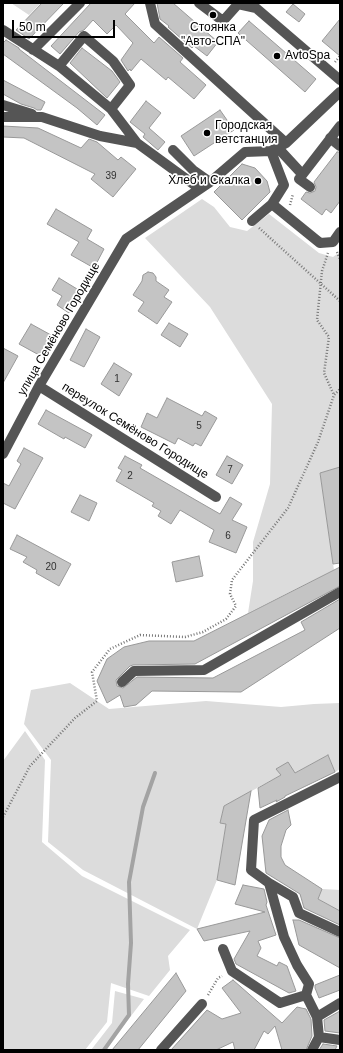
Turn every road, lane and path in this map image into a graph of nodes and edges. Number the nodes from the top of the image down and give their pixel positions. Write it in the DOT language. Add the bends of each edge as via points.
graph roads {
  1 [pos="80,3"];
  2 [pos="150,3"];
  3 [pos="199,3"];
  4 [pos="239,4"];
  5 [pos="3,30"];
  6 [pos="34,50"];
  7 [pos="59,66"];
  8 [pos="340,80"];
  9 [pos="340,92"];
  10 [pos="3,104"];
  11 [pos="111,109"];
  12 [pos="3,117"];
  13 [pos="42,117"];
  14 [pos="340,126"];
  15 [pos="330,138"];
  16 [pos="137,143"];
  17 [pos="340,146"];
  18 [pos="278,147"];
  19 [pos="174,150"];
  20 [pos="302,174"];
  21 [pos="210,182"];
  22 [pos="310,187"];
  23 [pos="200,190"];
  24 [pos="272,204"];
  25 [pos="252,221"];
  26 [pos="340,232"];
  27 [pos="333,242"];
  28 [pos="320,283"];
  29 [pos="340,301"];
  30 [pos="39,386"];
  31 [pos="340,389"];
  32 [pos="334,395"];
  33 [pos="3,454"];
  34 [pos="216,498"];
  35 [pos="340,592"];
  36 [pos="122,682"];
  37 [pos="340,777"];
  38 [pos="3,817"];
  39 [pos="269,883"];
  40 [pos="340,932"];
  41 [pos="223,949"];
  42 [pos="232,971"];
  43 [pos="306,995"];
  44 [pos="340,1003"];
  45 [pos="202,1004"];
  46 [pos="317,1017"];
  47 [pos="319,1037"];
  48 [pos="340,1040"];
  49 [pos="161,1050"];
  50 [pos="312,1050"];
  1 -- 6 [label="street"];
  2 -- 18 [label="street" via="155,24"];
  3 -- 4 [label="street" via="223,21"];
  4 -- 8 [label="street" via="256,8"];
  5 -- 6 [label="street"];
  6 -- 7 [label="street"];
  7 -- 11 [label="street"];
  7 -- 11 [label="street" via="84,36 113,61 130,85"];
  9 -- 18 [label="street"];
  10 -- 13 [label="street"];
  11 -- 16 [label="street"];
  12 -- 13 [label="street"];
  13 -- 16 [label="street" via="100,136"];
  14 -- 15 [label="street"];
  15 -- 17 [label="street"];
  15 -- 20 [label="street"];
  16 -- 23 [label="street"];
  18 -- 20 [label="street"];
  18 -- 21 [label="street" via="246,152"];
  18 -- 24 [label="street" via="284,185"];
  19 -- 21 [label="street" via="193,170"];
  20 -- 22 [label="street" via="299,178"];
  21 -- 23 [label="street"];
  23 -- 30 [label="street, улица Семёново Городище" via="126,239"];
  24 -- 25 [label="street"];
  24 -- 27 [label="street" via="320,243"];
  25 -- 28 [label="path"];
  26 -- 27 [label="street"];
  27 -- 28 [label="path"];
  28 -- 29 [label="path"];
  28 -- 32 [label="path" via="317,320 329,337 324,373"];
  30 -- 33 [label="street, улица Семёново Городище"];
  30 -- 34 [label="street, переулок Семёново Городище"];
  31 -- 32 [label="path"];
  32 -- 38 [label="path" via="318,442 288,508 232,580 230,594 236,606 226,619 203,632 184,637 140,635 110,648 92,672 97,701 75,718 30,766"];
  35 -- 36 [label="street" via="204,670 134,671"];
  37 -- 39 [label="street" via="254,820 250,870"];
  39 -- 40 [label="street" via="293,897 299,913"];
  39 -- 43 [label="street" via="284,936 309,984"];
  41 -- 42 [label="street"];
  42 -- 43 [label="street" via="280,1003"];
  42 -- 45 [label="path" via="218,978"];
  43 -- 46 [label="street"];
  44 -- 46 [label="street"];
  45 -- 49 [label="street"];
  46 -- 47 [label="street"];
  47 -- 48 [label="street"];
  47 -- 50 [label="street"];
}
